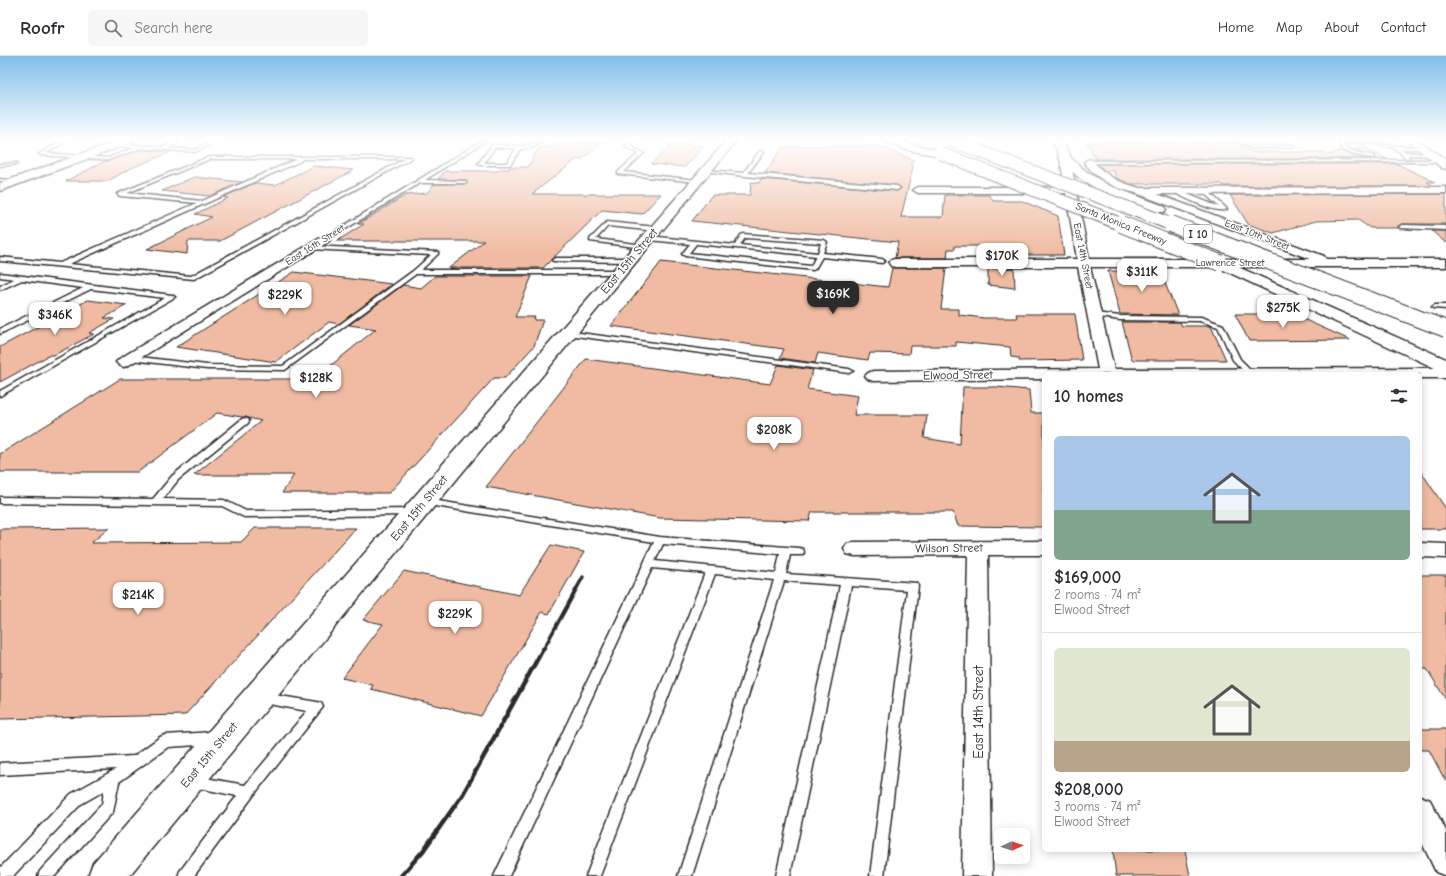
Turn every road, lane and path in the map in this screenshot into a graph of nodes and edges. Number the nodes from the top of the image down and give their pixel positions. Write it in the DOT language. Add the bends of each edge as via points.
graph roads {
  1 [pos="24,178"];
  2 [pos="159,178"];
  3 [pos="256,178"];
  4 [pos="373,178"];
  5 [pos="423,178"];
  6 [pos="699,178"];
  7 [pos="782,178"];
  8 [pos="1004,178"];
  9 [pos="1050,178"];
  10 [pos="1068,178"];
  11 [pos="1088,178"];
  12 [pos="1105,178"];
  13 [pos="0,180"];
  14 [pos="418,181"];
  15 [pos="14,182"];
  16 [pos="464,182"];
  17 [pos="0,186"];
  18 [pos="897,188"];
  19 [pos="918,190"];
  20 [pos="1070,190"];
  21 [pos="1446,190"];
  22 [pos="1140,191"];
  23 [pos="1175,191"];
  24 [pos="1205,191"];
  25 [pos="201,202"];
  26 [pos="1402,226"];
  27 [pos="1446,228"];
  28 [pos="324,240"];
  29 [pos="695,242"];
  30 [pos="737,246"];
  31 [pos="311,248"];
  32 [pos="639,249"];
  33 [pos="820,255"];
  34 [pos="0,259"];
  35 [pos="555,260"];
  36 [pos="882,261"];
  37 [pos="895,263"];
  38 [pos="1084,263"];
  39 [pos="1220,263"];
  40 [pos="1330,263"];
  41 [pos="1446,263"];
  42 [pos="61,265"];
  43 [pos="414,272"];
  44 [pos="0,275"];
  45 [pos="21,278"];
  46 [pos="90,287"];
  47 [pos="0,288"];
  48 [pos="1446,306"];
  49 [pos="1435,307"];
  50 [pos="1095,315"];
  51 [pos="1446,320"];
  52 [pos="1446,329"];
  53 [pos="0,332"];
  54 [pos="568,333"];
  55 [pos="1446,354"];
  56 [pos="128,360"];
  57 [pos="1446,366"];
  58 [pos="849,371"];
  59 [pos="1107,372"];
  60 [pos="1249,372"];
  61 [pos="1422,373"];
  62 [pos="1446,373"];
  63 [pos="1042,374"];
  64 [pos="872,376"];
  65 [pos="0,394"];
  66 [pos="246,421"];
  67 [pos="0,500"];
  68 [pos="156,502"];
  69 [pos="420,506"];
  70 [pos="660,540"];
  71 [pos="978,548"];
  72 [pos="1042,548"];
  73 [pos="854,549"];
  74 [pos="1422,550"];
  75 [pos="1446,550"];
  76 [pos="786,551"];
  77 [pos="799,552"];
  78 [pos="648,564"];
  79 [pos="711,570"];
  80 [pos="780,577"];
  81 [pos="846,582"];
  82 [pos="258,697"];
  83 [pos="223,738"];
  84 [pos="136,762"];
  85 [pos="0,769"];
  86 [pos="113,779"];
  87 [pos="187,781"];
  88 [pos="248,792"];
  89 [pos="1422,813"];
  90 [pos="1446,862"];
  91 [pos="3,876"];
  92 [pos="45,876"];
  93 [pos="106,876"];
  94 [pos="185,876"];
  95 [pos="501,876"];
  96 [pos="593,876"];
  97 [pos="685,876"];
  98 [pos="783,876"];
  99 [pos="877,876"];
  100 [pos="977,876"];
  1 -- 15 [label="main road"];
  2 -- 25 [label="lane" via="120,194"];
  3 -- 25 [label="lane"];
  4 -- 42 [label="lane" via="192,278"];
  5 -- 14 [label="lane, East 16th Street"];
  6 -- 32 [label="main road, East 15th Street"];
  7 -- 18 [label="lane"];
  8 -- 39 [label="main road, Santa Monica Freeway / I 10, bridge"];
  9 -- 52 [label="main road, Santa Monica Freeway / I 10, bridge"];
  10 -- 20 [label="street, East 14th Street"];
  11 -- 51 [label="main road" via="1104,188"];
  12 -- 22 [label="street" via="1116,185"];
  13 -- 15 [label="lane"];
  14 -- 16 [label="lane"];
  14 -- 28 [label="lane, East 16th Street"];
  15 -- 17 [label="main road"];
  19 -- 20 [label="street"];
  20 -- 38 [label="street, East 14th Street"];
  21 -- 24 [label="street"];
  22 -- 23 [label="street"];
  22 -- 40 [label="street, East 10th Street"];
  23 -- 24 [label="street"];
  23 -- 24 [label="lane" via="1217,209 1224,209"];
  25 -- 42 [label="lane"];
  26 -- 27 [label="lane"];
  28 -- 31 [label="street, East 16th Street"];
  29 -- 30 [label="lane"];
  29 -- 32 [label="lane"];
  29 -- 33 [label="lane" via="685,254 813,268"];
  30 -- 33 [label="lane"];
  30 -- 33 [label="lane" via="743,236 824,242"];
  31 -- 43 [label="lane" via="436,253"];
  31 -- 56 [label="street, East 16th Street"];
  32 -- 32 [label="lane" via="607,224 592,240"];
  32 -- 35 [label="lane"];
  32 -- 43 [label="lane"];
  32 -- 54 [label="main road, East 15th Street"];
  33 -- 36 [label="lane"];
  34 -- 42 [label="lane"];
  37 -- 38 [label="street, Lawrence Street"];
  38 -- 40 [label="street, Lawrence Street"];
  38 -- 50 [label="street, East 14th Street"];
  39 -- 55 [label="main road, Santa Monica Freeway / I 10"];
  39 -- 57 [label="main road"];
  40 -- 41 [label="street, Lawrence Street"];
  43 -- 56 [label="lane" via="285,368 207,367"];
  44 -- 45 [label="lane"];
  45 -- 46 [label="lane"];
  45 -- 47 [label="lane"];
  46 -- 53 [label="lane"];
  46 -- 65 [label="lane" via="172,297"];
  48 -- 49 [label="lane"];
  50 -- 59 [label="street, East 14th Street"];
  50 -- 60 [label="lane" via="1120,318 1201,319 1221,326 1237,360"];
  54 -- 58 [label="lane"];
  54 -- 69 [label="main road, East 15th Street"];
  61 -- 62 [label="street"];
  63 -- 64 [label="street, Elwood Street"];
  66 -- 68 [label="lane" via="175,478"];
  67 -- 68 [label="lane"];
  68 -- 69 [label="lane" via="224,503 244,514"];
  69 -- 70 [label="lane"];
  69 -- 82 [label="main road, East 15th Street"];
  70 -- 76 [label="lane"];
  70 -- 78 [label="lane"];
  71 -- 72 [label="street, Wilson Street"];
  71 -- 73 [label="street, Wilson Street"];
  71 -- 100 [label="street, East 14th Street"];
  74 -- 75 [label="street"];
  76 -- 77 [label="lane"];
  76 -- 80 [label="lane"];
  78 -- 79 [label="lane"];
  78 -- 95 [label="lane"];
  79 -- 80 [label="lane"];
  79 -- 96 [label="lane"];
  80 -- 81 [label="lane"];
  80 -- 97 [label="lane"];
  81 -- 98 [label="lane"];
  81 -- 99 [label="lane" via="914,586"];
  82 -- 83 [label="main road, East 15th Street"];
  82 -- 88 [label="lane" via="317,707"];
  83 -- 84 [label="lane" via="165,741"];
  83 -- 87 [label="main road, East 15th Street"];
  84 -- 85 [label="lane"];
  84 -- 86 [label="lane"];
  86 -- 91 [label="lane" via="76,799"];
  86 -- 92 [label="lane" via="108,807"];
  87 -- 88 [label="lane"];
  87 -- 93 [label="main road, East 15th Street"];
  88 -- 94 [label="lane"];
  89 -- 90 [label="street"];
}
